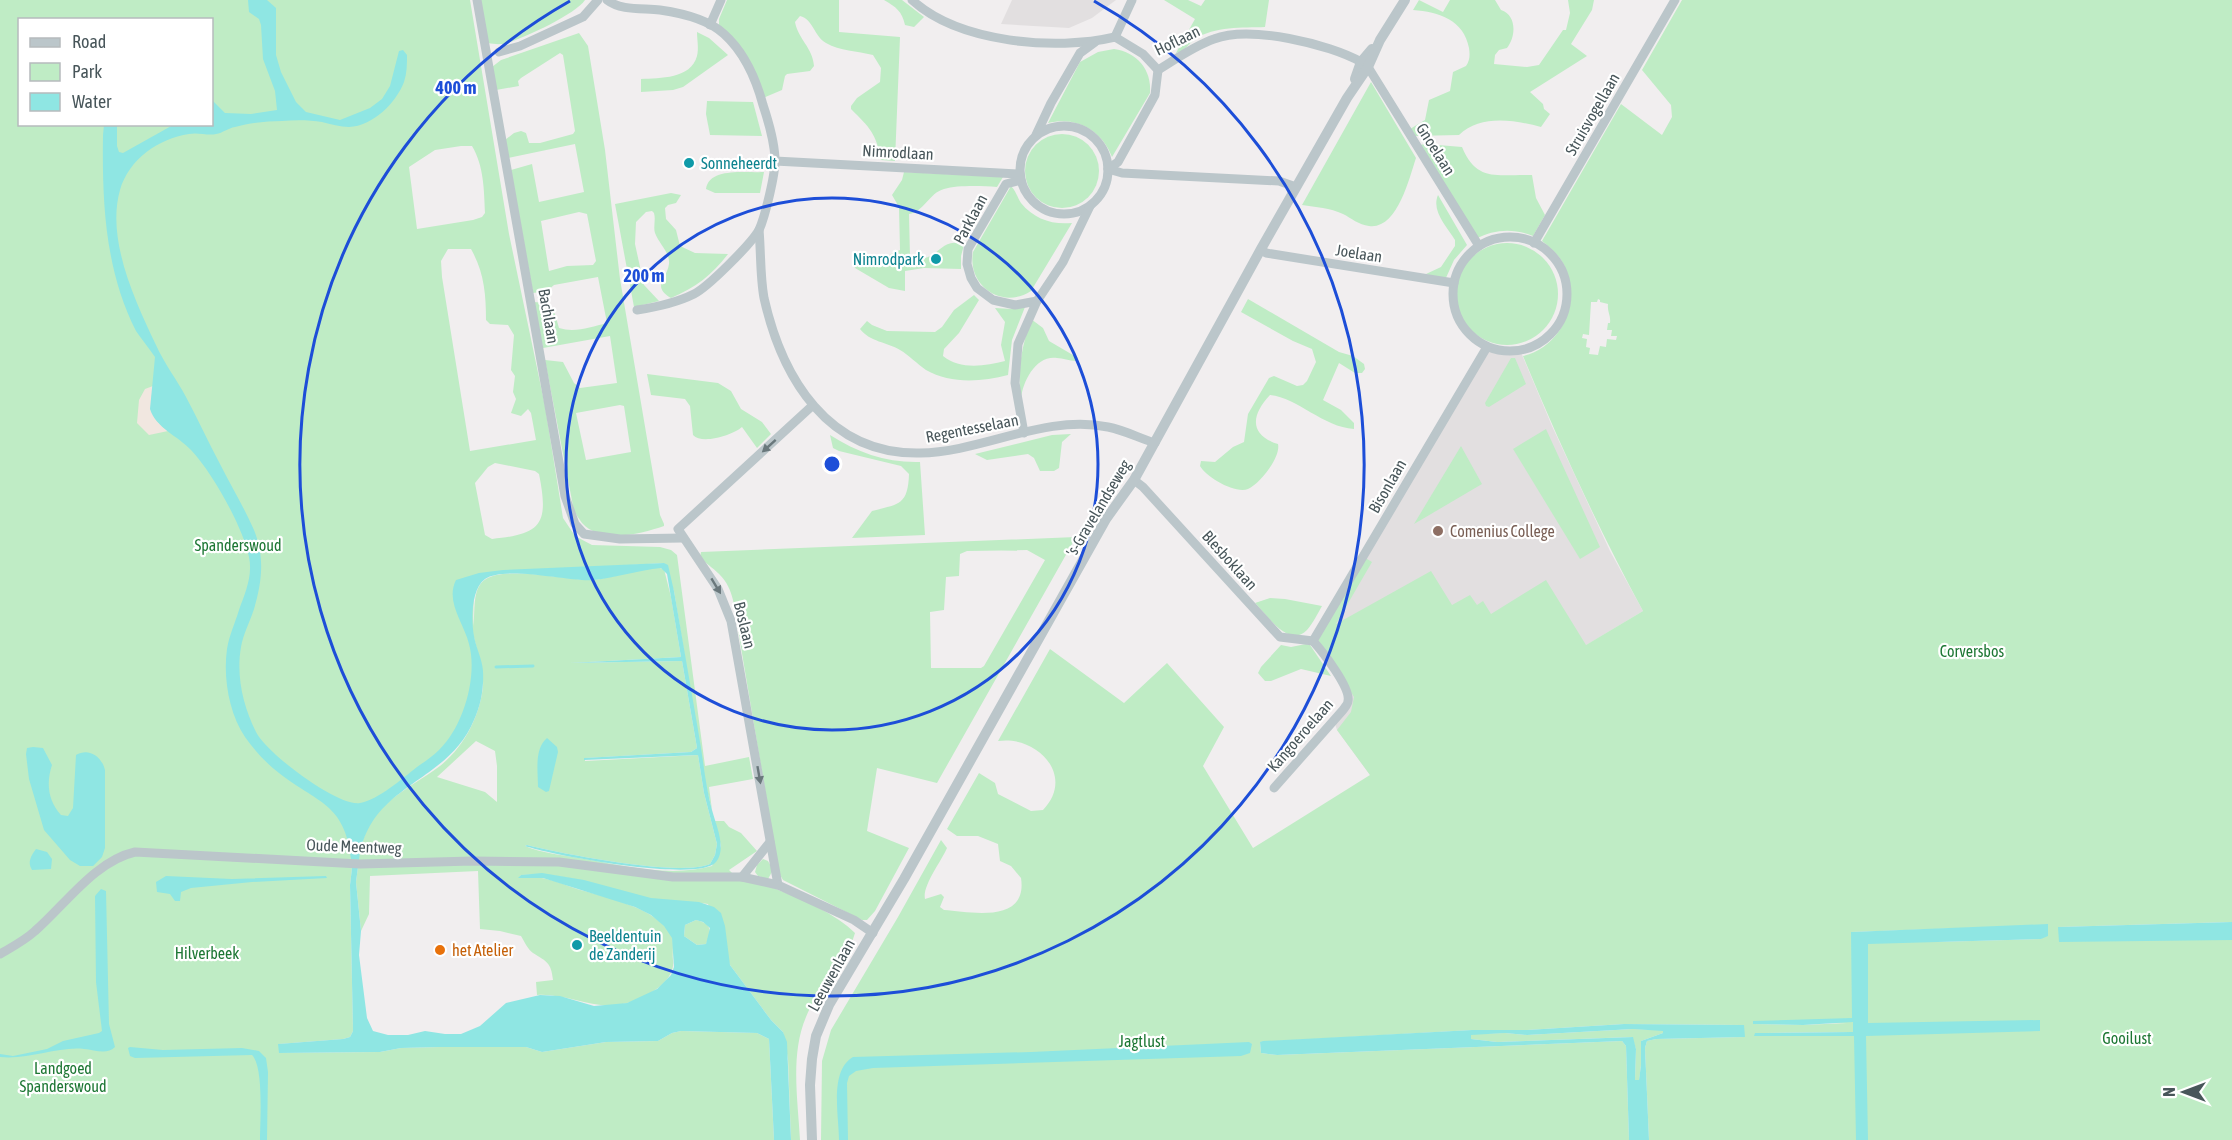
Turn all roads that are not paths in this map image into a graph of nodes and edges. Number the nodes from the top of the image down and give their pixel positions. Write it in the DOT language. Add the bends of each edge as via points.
graph roads {
  1 [pos="477,0"];
  2 [pos="598,0"];
  3 [pos="607,0"];
  4 [pos="721,0"];
  5 [pos="912,0"];
  6 [pos="1132,0"];
  7 [pos="1405,0"];
  8 [pos="1676,0"];
  9 [pos="710,25"];
  10 [pos="1115,37"];
  11 [pos="1095,42"];
  12 [pos="499,52"];
  13 [pos="1365,65"];
  14 [pos="1158,70"];
  15 [pos="1035,135"];
  16 [pos="775,161"];
  17 [pos="1108,169"];
  18 [pos="1020,177"];
  19 [pos="1296,187"];
  20 [pos="1090,206"];
  21 [pos="759,230"];
  22 [pos="1534,243"];
  23 [pos="1479,246"];
  24 [pos="1261,249"];
  25 [pos="1454,283"];
  26 [pos="1037,301"];
  27 [pos="637,310"];
  28 [pos="1487,346"];
  29 [pos="812,406"];
  30 [pos="1024,433"];
  31 [pos="1155,443"];
  32 [pos="1134,480"];
  33 [pos="683,538"];
  34 [pos="1313,641"];
  35 [pos="1274,788"];
  36 [pos="770,842"];
  37 [pos="742,877"];
  38 [pos="778,885"];
  39 [pos="873,933"];
  40 [pos="0,954"];
  41 [pos="812,1140"];
  1 -- 33 [label="street, Bachlaan" via="565,496 575,524 584,534 620,539"];
  2 -- 12 [label="street" via="583,17"];
  3 -- 9 [label="street" via="620,7 687,15"];
  4 -- 9 [label="street"];
  5 -- 11 [label="street" via="971,31 1048,44"];
  6 -- 10 [label="street"];
  7 -- 13 [label="street, 's-Gravelandseweg"];
  8 -- 22 [label="street, Struisvogellaan"];
  9 -- 16 [label="street" via="738,50 756,80 772,135"];
  10 -- 11 [label="street"];
  10 -- 14 [label="street, Hoflaan" via="1143,54"];
  11 -- 15 [label="street" via="1080,53"];
  13 -- 14 [label="street, Hoflaan" via="1333,48 1246,34 1216,38"];
  13 -- 19 [label="street, 's-Gravelandseweg"];
  13 -- 23 [label="street, Gnoelaan"];
  14 -- 17 [label="street" via="1155,95 1118,162"];
  15 -- 17 [label="street" via="1050,127 1066,125 1083,129 1105,153"];
  15 -- 18 [label="street" via="1021,159"];
  16 -- 18 [label="street, Nimrodlaan"];
  16 -- 21 [label="street"];
  17 -- 19 [label="street" via="1122,173 1279,181"];
  17 -- 20 [label="street" via="1102,193"];
  18 -- 20 [label="street" via="1026,194 1048,212 1070,213"];
  18 -- 26 [label="street, Parklaan" via="1006,184 968,249 967,264 977,288 993,300 1015,305"];
  19 -- 24 [label="street, 's-Gravelandseweg"];
  20 -- 26 [label="street" via="1063,262"];
  21 -- 27 [label="street" via="696,293"];
  21 -- 29 [label="street, Regentesselaan" via="764,295 772,330"];
  22 -- 23 [label="street" via="1506,237"];
  22 -- 28 [label="street" via="1552,257 1564,278 1567,294 1558,324 1535,345 1520,350 1500,351"];
  23 -- 25 [label="street" via="1467,256"];
  24 -- 25 [label="street, Joelaan" via="1266,253"];
  24 -- 31 [label="street, 's-Gravelandseweg"];
  25 -- 28 [label="street" via="1453,302 1459,321 1471,336"];
  26 -- 30 [label="street" via="1018,344 1015,383"];
  28 -- 34 [label="street, Bisonlaan"];
  29 -- 30 [label="street, Regentesselaan" via="854,439 888,451 956,449"];
  29 -- 33 [label="street, one-way" via="678,529"];
  30 -- 31 [label="street, Regentesselaan" via="1082,424 1107,427"];
  31 -- 32 [label="street, 's-Gravelandseweg"];
  32 -- 34 [label="street, Blesboklaan" via="1280,637"];
  32 -- 39 [label="street, 's-Gravelandseweg" via="1106,519"];
  33 -- 36 [label="street, Boslaan, one-way" via="718,589 731,621"];
  34 -- 35 [label="street, Kangoeroelaan" via="1347,689 1349,700"];
  36 -- 37 [label="street"];
  36 -- 38 [label="street, Boslaan"];
  37 -- 38 [label="street, Oude Meentweg"];
  37 -- 40 [label="street, Oude Meentweg" via="673,877 559,862 360,864 135,852 102,867 34,932"];
  38 -- 39 [label="street, Oude Meentweg" via="854,920"];
  39 -- 41 [label="street, Leeuwenlaan" via="829,1005 816,1036 810,1085"];
}
